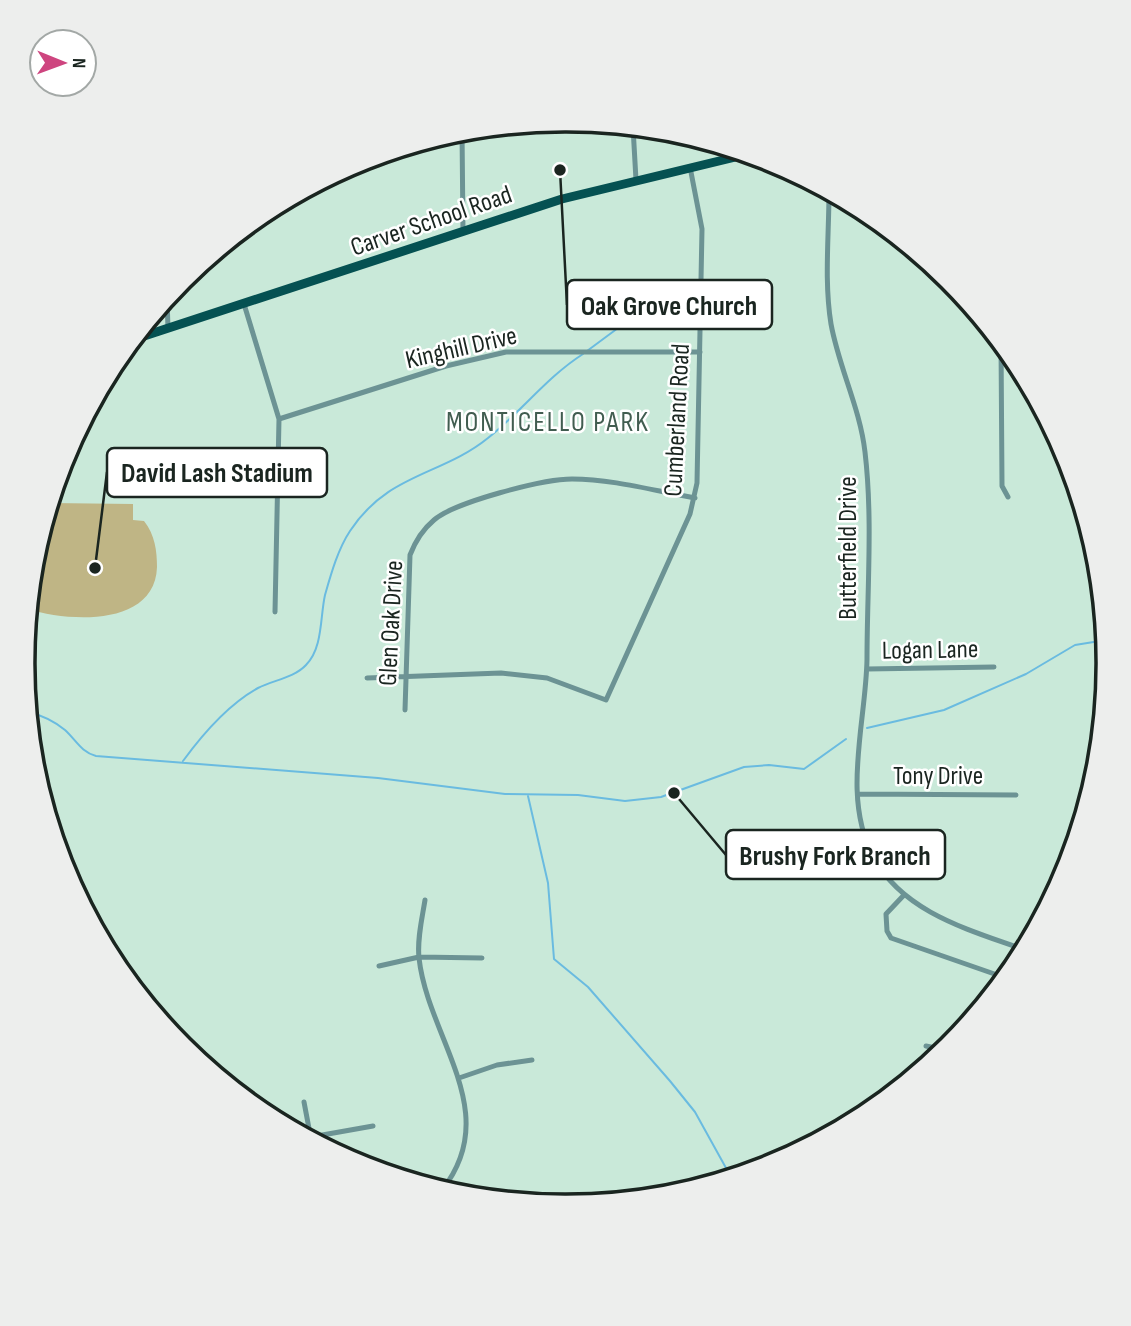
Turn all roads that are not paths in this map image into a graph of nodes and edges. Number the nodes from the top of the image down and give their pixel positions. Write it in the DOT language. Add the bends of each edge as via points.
graph roads {
  1 [pos="634,137"];
  2 [pos="461,143"];
  3 [pos="729,159"];
  4 [pos="725,160"];
  5 [pos="690,167"];
  6 [pos="636,180"];
  7 [pos="829,203"];
  8 [pos="463,232"];
  9 [pos="244,304"];
  10 [pos="167,312"];
  11 [pos="168,329"];
  12 [pos="149,335"];
  13 [pos="700,352"];
  14 [pos="1000,359"];
  15 [pos="279,419"];
  16 [pos="1008,497"];
  17 [pos="695,498"];
  18 [pos="275,612"];
  19 [pos="994,667"];
  20 [pos="867,669"];
  21 [pos="367,678"];
  22 [pos="406,678"];
  23 [pos="405,710"];
  24 [pos="859,794"];
  25 [pos="1016,795"];
  26 [pos="904,895"];
  27 [pos="425,900"];
  28 [pos="1014,946"];
  29 [pos="419,957"];
  30 [pos="482,958"];
  31 [pos="379,966"];
  32 [pos="995,974"];
  33 [pos="926,1046"];
  34 [pos="931,1047"];
  35 [pos="532,1060"];
  36 [pos="458,1078"];
  37 [pos="304,1101"];
  38 [pos="373,1126"];
  39 [pos="309,1127"];
  40 [pos="324,1135"];
  41 [pos="448,1180"];
  1 -- 6 [label="street"];
  2 -- 8 [label="street"];
  3 -- 4 [label="main road, Carver School Road"];
  4 -- 5 [label="main road, Carver School Road"];
  5 -- 6 [label="main road, Carver School Road"];
  5 -- 13 [label="street, Cumberland Road" via="702,229"];
  6 -- 8 [label="main road, Carver School Road"];
  7 -- 20 [label="street, Butterfield Drive" via="830,318 857,407 866,456"];
  8 -- 9 [label="main road, Carver School Road"];
  9 -- 11 [label="main road, Carver School Road"];
  9 -- 15 [label="street"];
  10 -- 11 [label="street"];
  11 -- 12 [label="main road, Carver School Road"];
  13 -- 15 [label="street, Kinghill Drive" via="506,352 446,366"];
  13 -- 17 [label="street, Cumberland Road"];
  14 -- 16 [label="street" via="1002,486"];
  15 -- 18 [label="street"];
  17 -- 22 [label="street, Cumberland Road" via="606,701 571,685 526,675 488,672"];
  17 -- 22 [label="street, Glen Oak Drive" via="597,481 558,480 443,513 424,530 410,555"];
  19 -- 20 [label="street, Logan Lane"];
  20 -- 24 [label="street, Butterfield Drive" via="859,739"];
  21 -- 22 [label="street"];
  22 -- 23 [label="street, Glen Oak Drive"];
  24 -- 25 [label="street, Tony Drive"];
  24 -- 26 [label="street, Butterfield Drive" via="868,846 884,875"];
  26 -- 28 [label="street, Butterfield Drive" via="957,925"];
  26 -- 32 [label="street" via="886,914 891,939"];
  27 -- 29 [label="street"];
  29 -- 30 [label="street"];
  29 -- 31 [label="street"];
  29 -- 36 [label="street"];
  33 -- 34 [label="street"];
  35 -- 36 [label="street"];
  36 -- 41 [label="street" via="467,1110 466,1138"];
  37 -- 39 [label="street"];
  38 -- 40 [label="street"];
}
